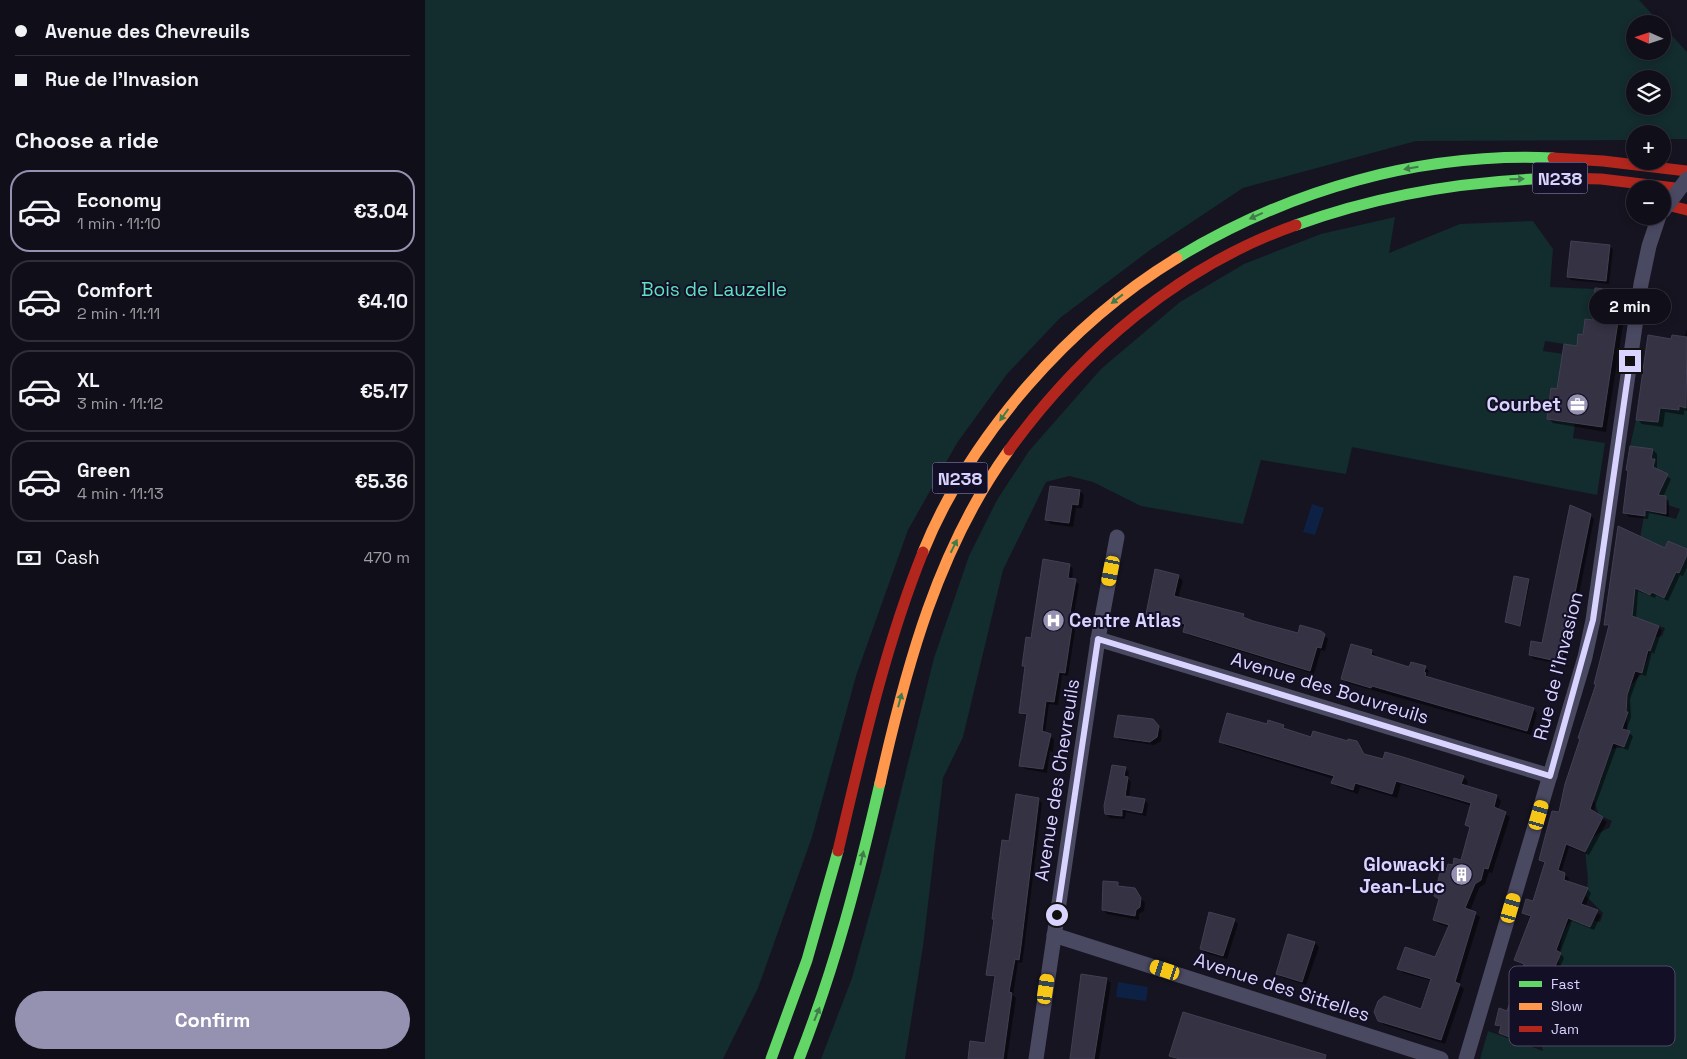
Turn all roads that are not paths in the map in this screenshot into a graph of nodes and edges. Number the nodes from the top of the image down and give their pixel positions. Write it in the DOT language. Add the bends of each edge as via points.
graph roads {
  1 [pos="1626,162"];
  2 [pos="1671,168"];
  3 [pos="1687,171"];
  4 [pos="1687,179"];
  5 [pos="1434,188"];
  6 [pos="1687,190"];
  7 [pos="1551,191"];
  8 [pos="1671,199"];
  9 [pos="1687,210"];
  10 [pos="1671,211"];
  11 [pos="1656,225"];
  12 [pos="1117,536"];
  13 [pos="1098,639"];
  14 [pos="1550,776"];
  15 [pos="1054,935"];
  16 [pos="771,1059"];
  17 [pos="799,1059"];
  18 [pos="1036,1059"];
  19 [pos="1441,1059"];
  20 [pos="1466,1059"];
  1 -- 16 [label="highway, N238, one-way" via="1513,157 1459,160 1331,186 1218,232 1113,301 1065,344 1012,404 962,474 927,540 901,610 874,700 826,898 801,981"];
  2 -- 3 [label="highway, N238"];
  4 -- 8 [label="street, Rue de l'Invasion, bridge"];
  5 -- 6 [label="highway, N238, one-way" via="1510,178 1567,178 1654,184"];
  5 -- 7 [label="highway"];
  17 -- 5 [label="highway, N238, one-way" via="825,994 849,910 900,699 925,618 950,554 983,487 1033,414 1086,358 1127,321 1178,284 1231,252 1286,228 1341,210"];
  9 -- 10 [label="highway"];
  11 -- 14 [label="street, Rue de l'Invasion" via="1641,284 1593,620"];
  12 -- 13 [label="street, Avenue des Chevreuils"];
  13 -- 14 [label="street, Avenue des Bouvreuils"];
  13 -- 15 [label="street, Avenue des Chevreuils"];
  14 -- 20 [label="street, Rue de l'Invasion"];
  15 -- 18 [label="street, Avenue des Chevreuils"];
  15 -- 19 [label="street, Avenue des Sittelles"];
}
